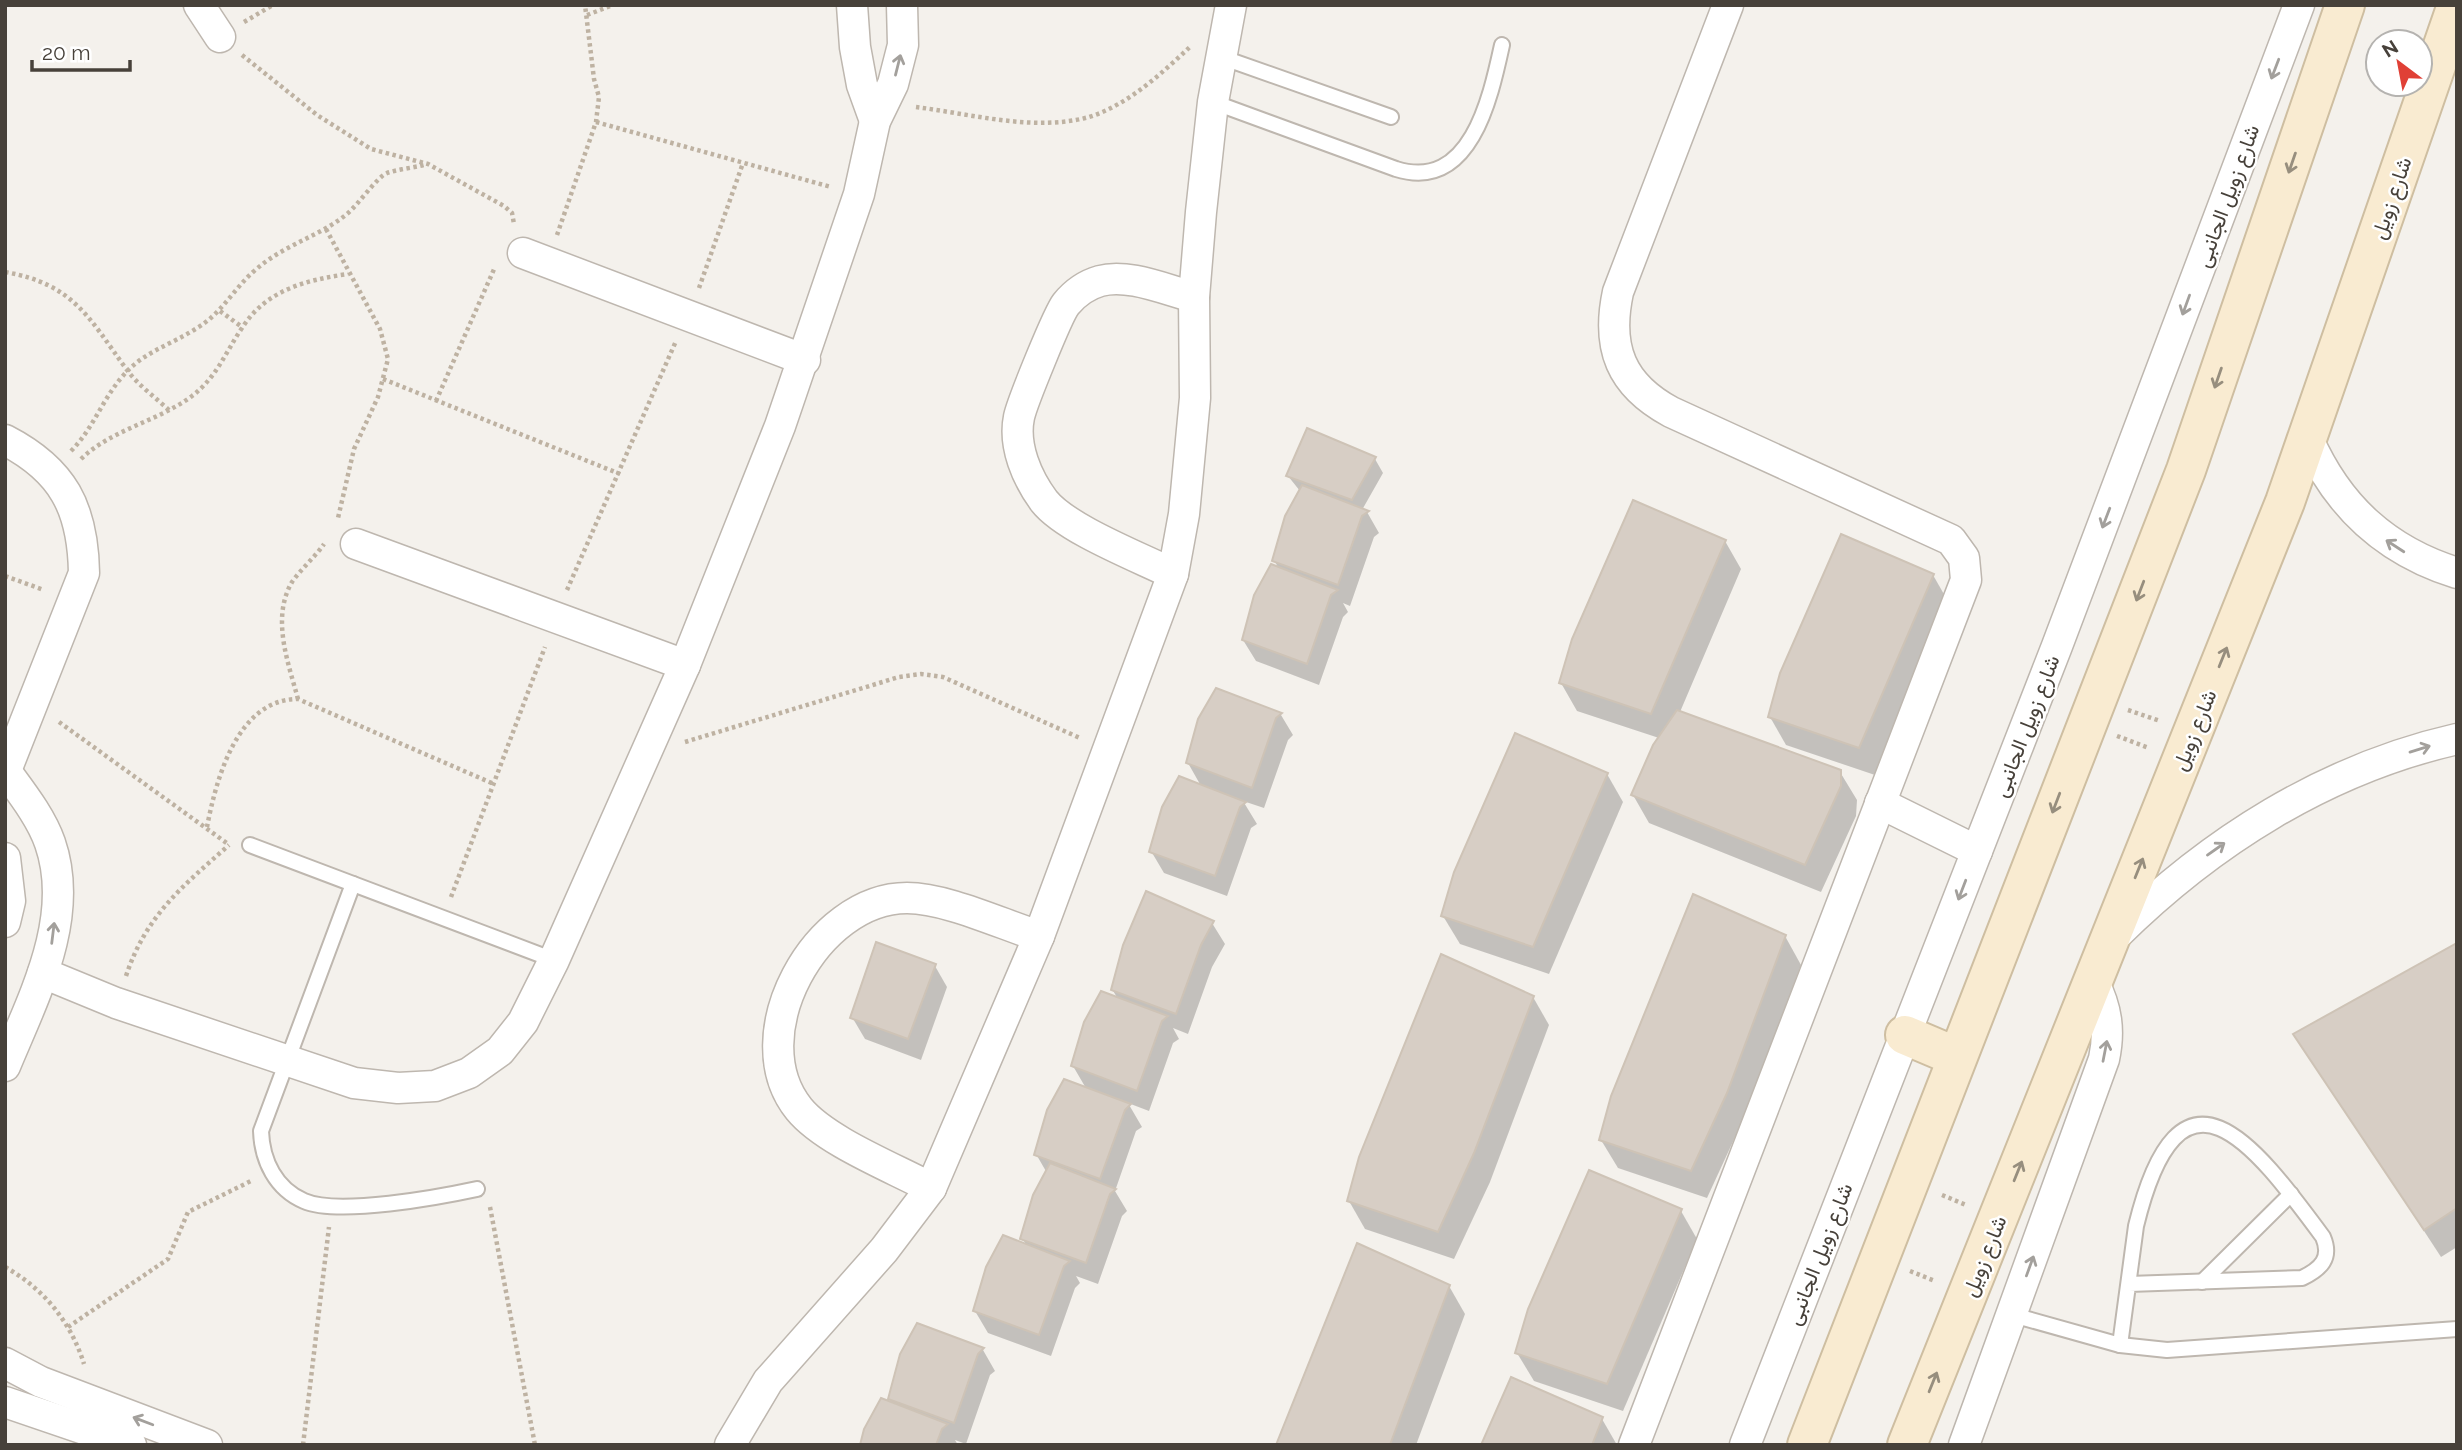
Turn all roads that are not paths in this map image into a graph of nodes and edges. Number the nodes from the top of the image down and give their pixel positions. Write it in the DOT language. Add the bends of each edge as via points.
graph roads {
  1 [pos="199,5"];
  2 [pos="852,5"];
  3 [pos="902,5"];
  4 [pos="1728,5"];
  5 [pos="2299,5"];
  6 [pos="2345,5"];
  7 [pos="2457,5"];
  8 [pos="1230,9"];
  9 [pos="220,37"];
  10 [pos="1502,45"];
  11 [pos="1221,57"];
  12 [pos="1213,102"];
  13 [pos="880,112"];
  14 [pos="1391,117"];
  15 [pos="520,252"];
  16 [pos="1194,297"];
  17 [pos="806,360"];
  18 [pos="2308,439"];
  19 [pos="5,440"];
  20 [pos="340,534"];
  21 [pos="2457,573"];
  22 [pos="1172,574"];
  23 [pos="685,665"];
  24 [pos="2457,739"];
  25 [pos="5,771"];
  26 [pos="1880,803"];
  27 [pos="250,845"];
  28 [pos="1977,851"];
  29 [pos="5,858"];
  30 [pos="353,884"];
  31 [pos="5,922"];
  32 [pos="1039,936"];
  33 [pos="2109,942"];
  34 [pos="554,960"];
  35 [pos="43,973"];
  36 [pos="2093,981"];
  37 [pos="1905,1035"];
  38 [pos="1957,1056"];
  39 [pos="287,1061"];
  40 [pos="5,1066"];
  41 [pos="931,1188"];
  42 [pos="477,1189"];
  43 [pos="2291,1194"];
  44 [pos="2202,1282"];
  45 [pos="2129,1284"];
  46 [pos="2013,1315"];
  47 [pos="2457,1329"];
  48 [pos="2120,1345"];
  49 [pos="5,1363"];
  50 [pos="5,1402"];
  51 [pos="131,1445"];
  52 [pos="207,1445"];
  53 [pos="730,1445"];
  54 [pos="1634,1445"];
  55 [pos="1745,1445"];
  56 [pos="1807,1445"];
  57 [pos="1907,1445"];
  58 [pos="1964,1445"];
  1 -- 9 [label="street"];
  2 -- 13 [label="street" via="862,85"];
  13 -- 3 [label="street, one-way" via="903,45"];
  4 -- 26 [label="street" via="1618,292 1613,340 1633,384 1651,401 1951,540 1959,548 1966,580"];
  5 -- 28 [label="street, شارع زويل الجانبى, one-way"];
  6 -- 38 [label="main road, one-way" via="2186,470"];
  7 -- 18 [label="main road, شارع زويل"];
  8 -- 11 [label="street"];
  10 -- 12 [label="lane" via="1490,92 1460,156 1447,168 1430,174 1396,169"];
  11 -- 12 [label="street"];
  11 -- 14 [label="lane"];
  12 -- 16 [label="street"];
  13 -- 17 [label="street"];
  15 -- 17 [label="street"];
  16 -- 22 [label="street" via="1195,398 1184,514"];
  16 -- 22 [label="street" via="1125,280 1102,280 1081,289 1064,306 1019,417 1019,448 1028,478 1046,504 1070,522"];
  17 -- 23 [label="street"];
  21 -- 18 [label="street, one-way" via="2407,554 2363,522 2331,484"];
  33 -- 18 [label="main road, شارع زويل, one-way"];
  19 -- 25 [label="street" via="30,453 54,476 74,506 83,539 84,573"];
  20 -- 23 [label="street"];
  22 -- 32 [label="street"];
  23 -- 34 [label="street"];
  33 -- 24 [label="street, one-way" via="2196,863 2284,806 2347,775"];
  35 -- 25 [label="street, one-way" via="59,886 50,843"];
  26 -- 28 [label="street"];
  26 -- 54 [label="street"];
  27 -- 30 [label="lane"];
  28 -- 37 [label="street, شارع زويل الجانبى, one-way"];
  29 -- 31 [label="street" via="10,901"];
  30 -- 34 [label="lane"];
  30 -- 39 [label="lane"];
  32 -- 41 [label="street"];
  32 -- 41 [label="street" via="940,904 907,898 874,903 815,946 795,977 783,1011 779,1048 784,1084 799,1108 819,1128"];
  33 -- 36 [label="main road, شارع زويل"];
  34 -- 39 [label="street" via="523,1023 500,1052 470,1073 435,1086 398,1088 354,1083"];
  35 -- 39 [label="street"];
  35 -- 40 [label="street"];
  46 -- 36 [label="street, one-way" via="2104,1059 2108,1026"];
  57 -- 36 [label="main road, شارع زويل, one-way"];
  37 -- 38 [label="main road"];
  37 -- 55 [label="street, شارع زويل الجانبى"];
  38 -- 56 [label="main road"];
  39 -- 42 [label="lane" via="261,1131 261,1149 270,1171 285,1189 306,1202 332,1205 384,1205"];
  41 -- 53 [label="street" via="870,1267 768,1381"];
  43 -- 44 [label="lane"];
  43 -- 44 [label="lane" via="2328,1249 2315,1271 2302,1278"];
  43 -- 45 [label="lane" via="2246,1145 2212,1124 2199,1123 2179,1131 2146,1193 2136,1226"];
  44 -- 45 [label="lane"];
  45 -- 48 [label="lane"];
  46 -- 48 [label="lane"];
  46 -- 58 [label="street"];
  47 -- 48 [label="lane" via="2167,1350"];
  52 -- 49 [label="street, one-way" via="41,1382"];
  50 -- 51 [label="street"];
}
